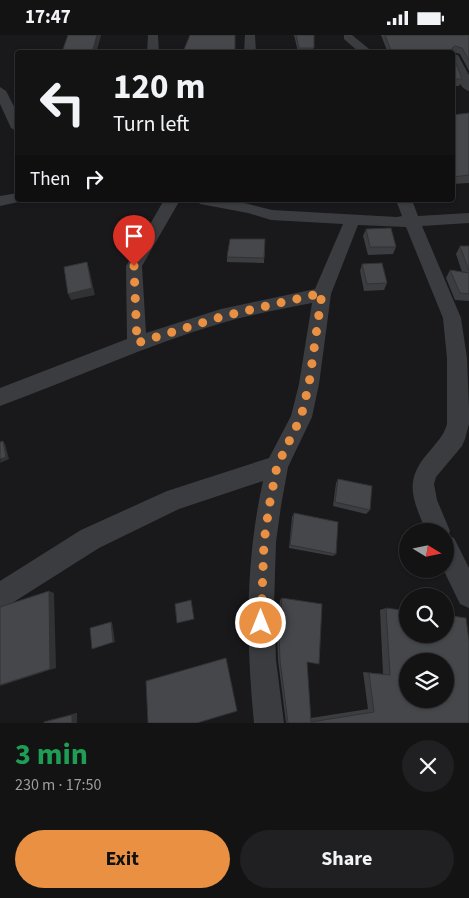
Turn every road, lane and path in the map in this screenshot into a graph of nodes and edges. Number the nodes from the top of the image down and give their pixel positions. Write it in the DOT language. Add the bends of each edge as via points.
graph roads {
  1 [pos="153,35"];
  2 [pos="250,35"];
  3 [pos="347,36"];
  4 [pos="153,50"];
  5 [pos="250,50"];
  6 [pos="351,50"];
  7 [pos="364,50"];
  8 [pos="469,56"];
  9 [pos="455,57"];
  10 [pos="455,61"];
  11 [pos="469,87"];
  12 [pos="0,91"];
  13 [pos="15,122"];
  14 [pos="15,198"];
  15 [pos="0,201"];
  16 [pos="171,202"];
  17 [pos="228,202"];
  18 [pos="405,202"];
  19 [pos="250,204"];
  20 [pos="469,218"];
  21 [pos="352,221"];
  22 [pos="413,221"];
  23 [pos="322,293"];
  24 [pos="137,343"];
  25 [pos="463,359"];
  26 [pos="0,397"];
  27 [pos="277,466"];
  28 [pos="435,523"];
  29 [pos="454,565"];
  30 [pos="469,595"];
  31 [pos="0,596"];
  32 [pos="269,723"];
  1 -- 4 [label="street"];
  2 -- 5 [label="street"];
  3 -- 6 [label="street"];
  3 -- 7 [label="street"];
  8 -- 9 [label="street"];
  10 -- 11 [label="street"];
  12 -- 13 [label="street"];
  14 -- 15 [label="street"];
  16 -- 24 [label="street" via="134,266"];
  17 -- 19 [label="street"];
  18 -- 22 [label="street"];
  19 -- 21 [label="street" via="271,215"];
  20 -- 22 [label="street"];
  21 -- 22 [label="street"];
  21 -- 23 [label="street"];
  22 -- 25 [label="street" via="452,318"];
  23 -- 24 [label="street" via="224,316"];
  23 -- 27 [label="street" via="301,417"];
  24 -- 26 [label="street"];
  25 -- 28 [label="street" via="454,439 426,472 423,484 425,500"];
  27 -- 31 [label="street" via="175,499 90,539"];
  27 -- 32 [label="street" via="264,542 260,605"];
  29 -- 30 [label="street"];
}
